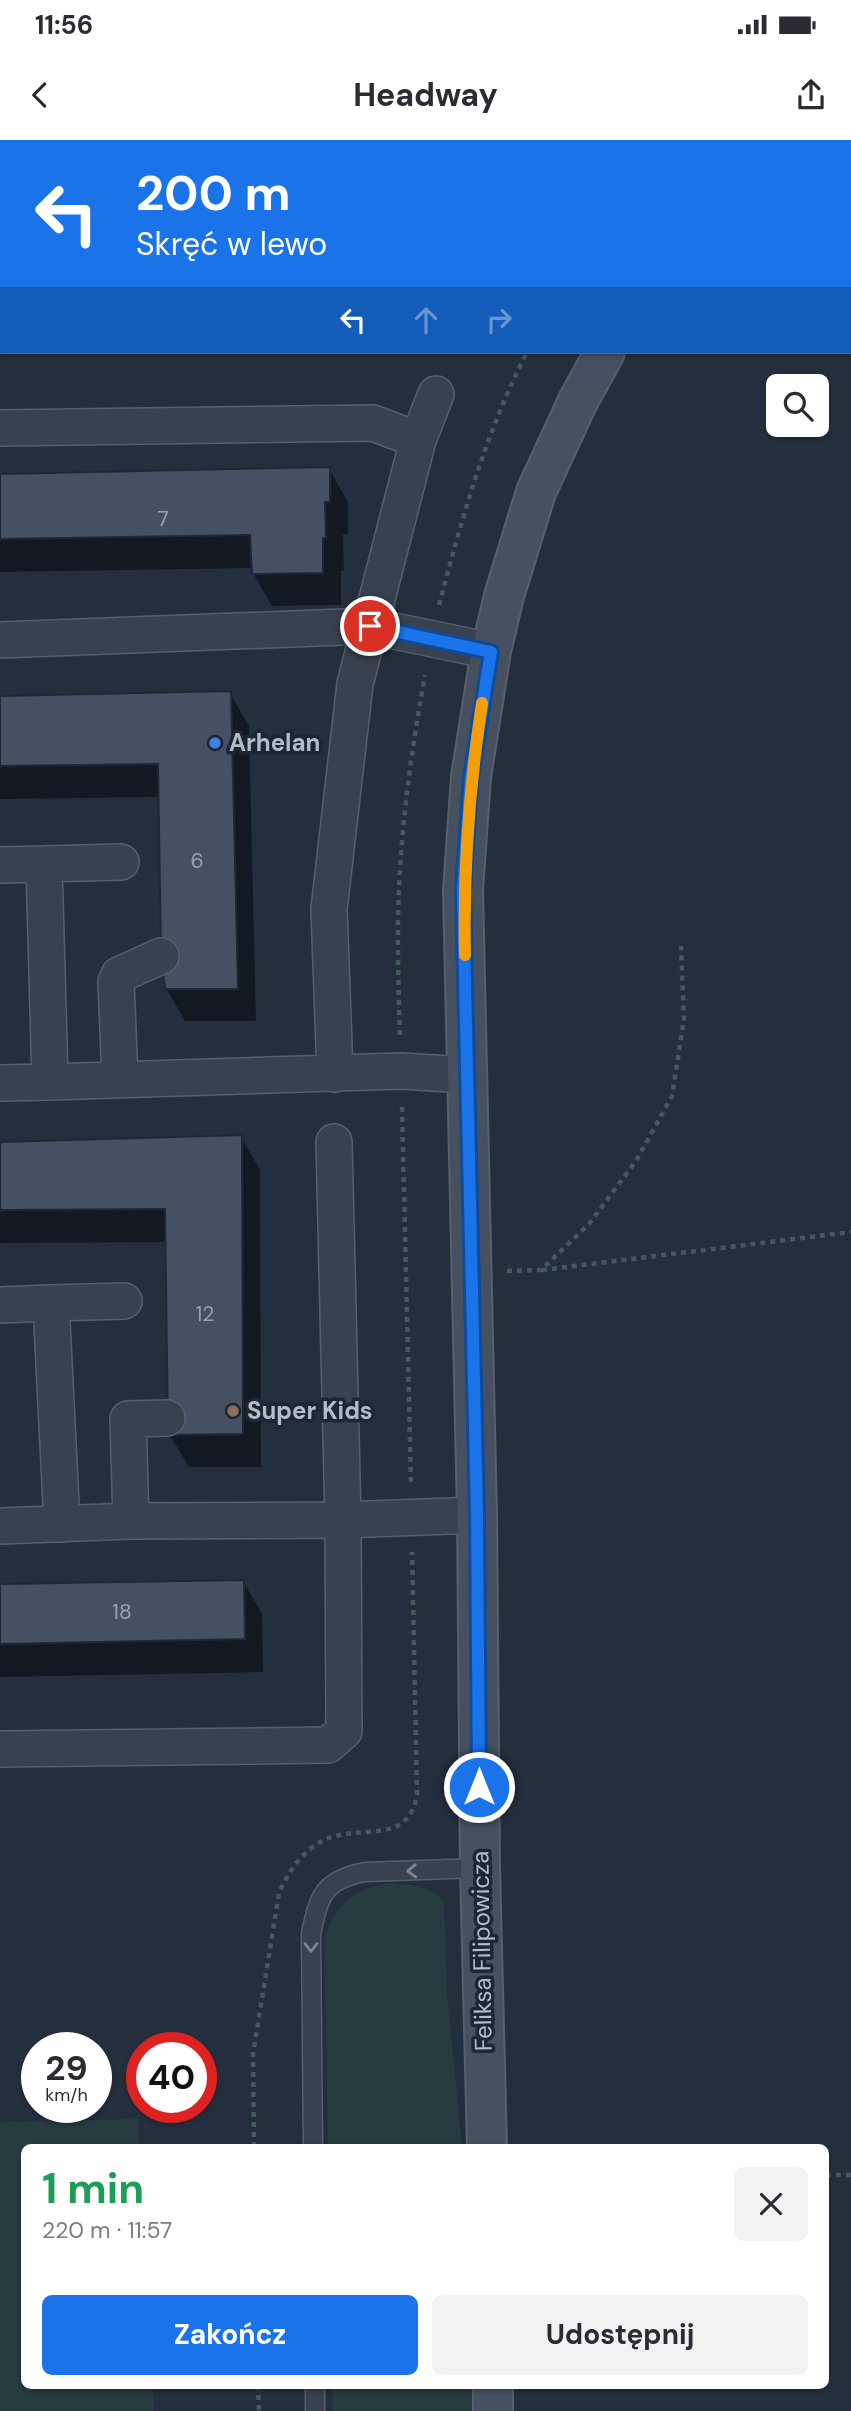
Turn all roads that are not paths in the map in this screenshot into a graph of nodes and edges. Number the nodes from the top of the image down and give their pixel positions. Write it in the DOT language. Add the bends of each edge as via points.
graph roads {
  1 [pos="604,354"];
  2 [pos="436,394"];
  3 [pos="0,428"];
  4 [pos="418,440"];
  5 [pos="370,626"];
  6 [pos="0,640"];
  7 [pos="491,652"];
  8 [pos="121,862"];
  9 [pos="44,864"];
  10 [pos="0,865"];
  11 [pos="161,956"];
  12 [pos="335,1074"];
  13 [pos="467,1075"];
  14 [pos="120,1079"];
  15 [pos="50,1082"];
  16 [pos="0,1083"];
  17 [pos="334,1142"];
  18 [pos="124,1301"];
  19 [pos="51,1303"];
  20 [pos="0,1305"];
  21 [pos="167,1418"];
  22 [pos="477,1515"];
  23 [pos="342,1520"];
  24 [pos="131,1521"];
  25 [pos="62,1524"];
  26 [pos="0,1526"];
  27 [pos="0,1749"];
  28 [pos="480,1868"];
  29 [pos="313,2144"];
  30 [pos="487,2144"];
  31 [pos="315,2389"];
  32 [pos="493,2389"];
  33 [pos="315,2411"];
  34 [pos="493,2411"];
  1 -- 7 [label="street, Feliksa Filipowicza" via="536,492"];
  2 -- 4 [label="street"];
  3 -- 4 [label="street" via="373,423"];
  4 -- 5 [label="street"];
  5 -- 6 [label="street"];
  5 -- 7 [label="street"];
  5 -- 12 [label="street" via="355,684 329,909"];
  7 -- 13 [label="street, Feliksa Filipowicza" via="471,777 463,890"];
  8 -- 9 [label="street"];
  9 -- 10 [label="street"];
  9 -- 15 [label="street"];
  11 -- 14 [label="street" via="119,975 116,982"];
  12 -- 13 [label="street"];
  12 -- 14 [label="street"];
  13 -- 22 [label="street, Feliksa Filipowicza"];
  14 -- 15 [label="street"];
  15 -- 16 [label="street"];
  17 -- 23 [label="street"];
  18 -- 19 [label="street"];
  19 -- 20 [label="street"];
  19 -- 25 [label="street"];
  21 -- 24 [label="street" via="128,1419"];
  22 -- 23 [label="street"];
  22 -- 28 [label="street, Feliksa Filipowicza"];
  23 -- 24 [label="street"];
  23 -- 27 [label="street" via="344,1731 328,1745"];
  24 -- 25 [label="street"];
  25 -- 26 [label="street"];
  28 -- 29 [label="lane, one-way" via="351,1874 330,1884 317,1905 311,1934"];
  28 -- 30 [label="street, Feliksa Filipowicza"];
  31 -- 33 [label="lane"];
  32 -- 34 [label="street"];
}
